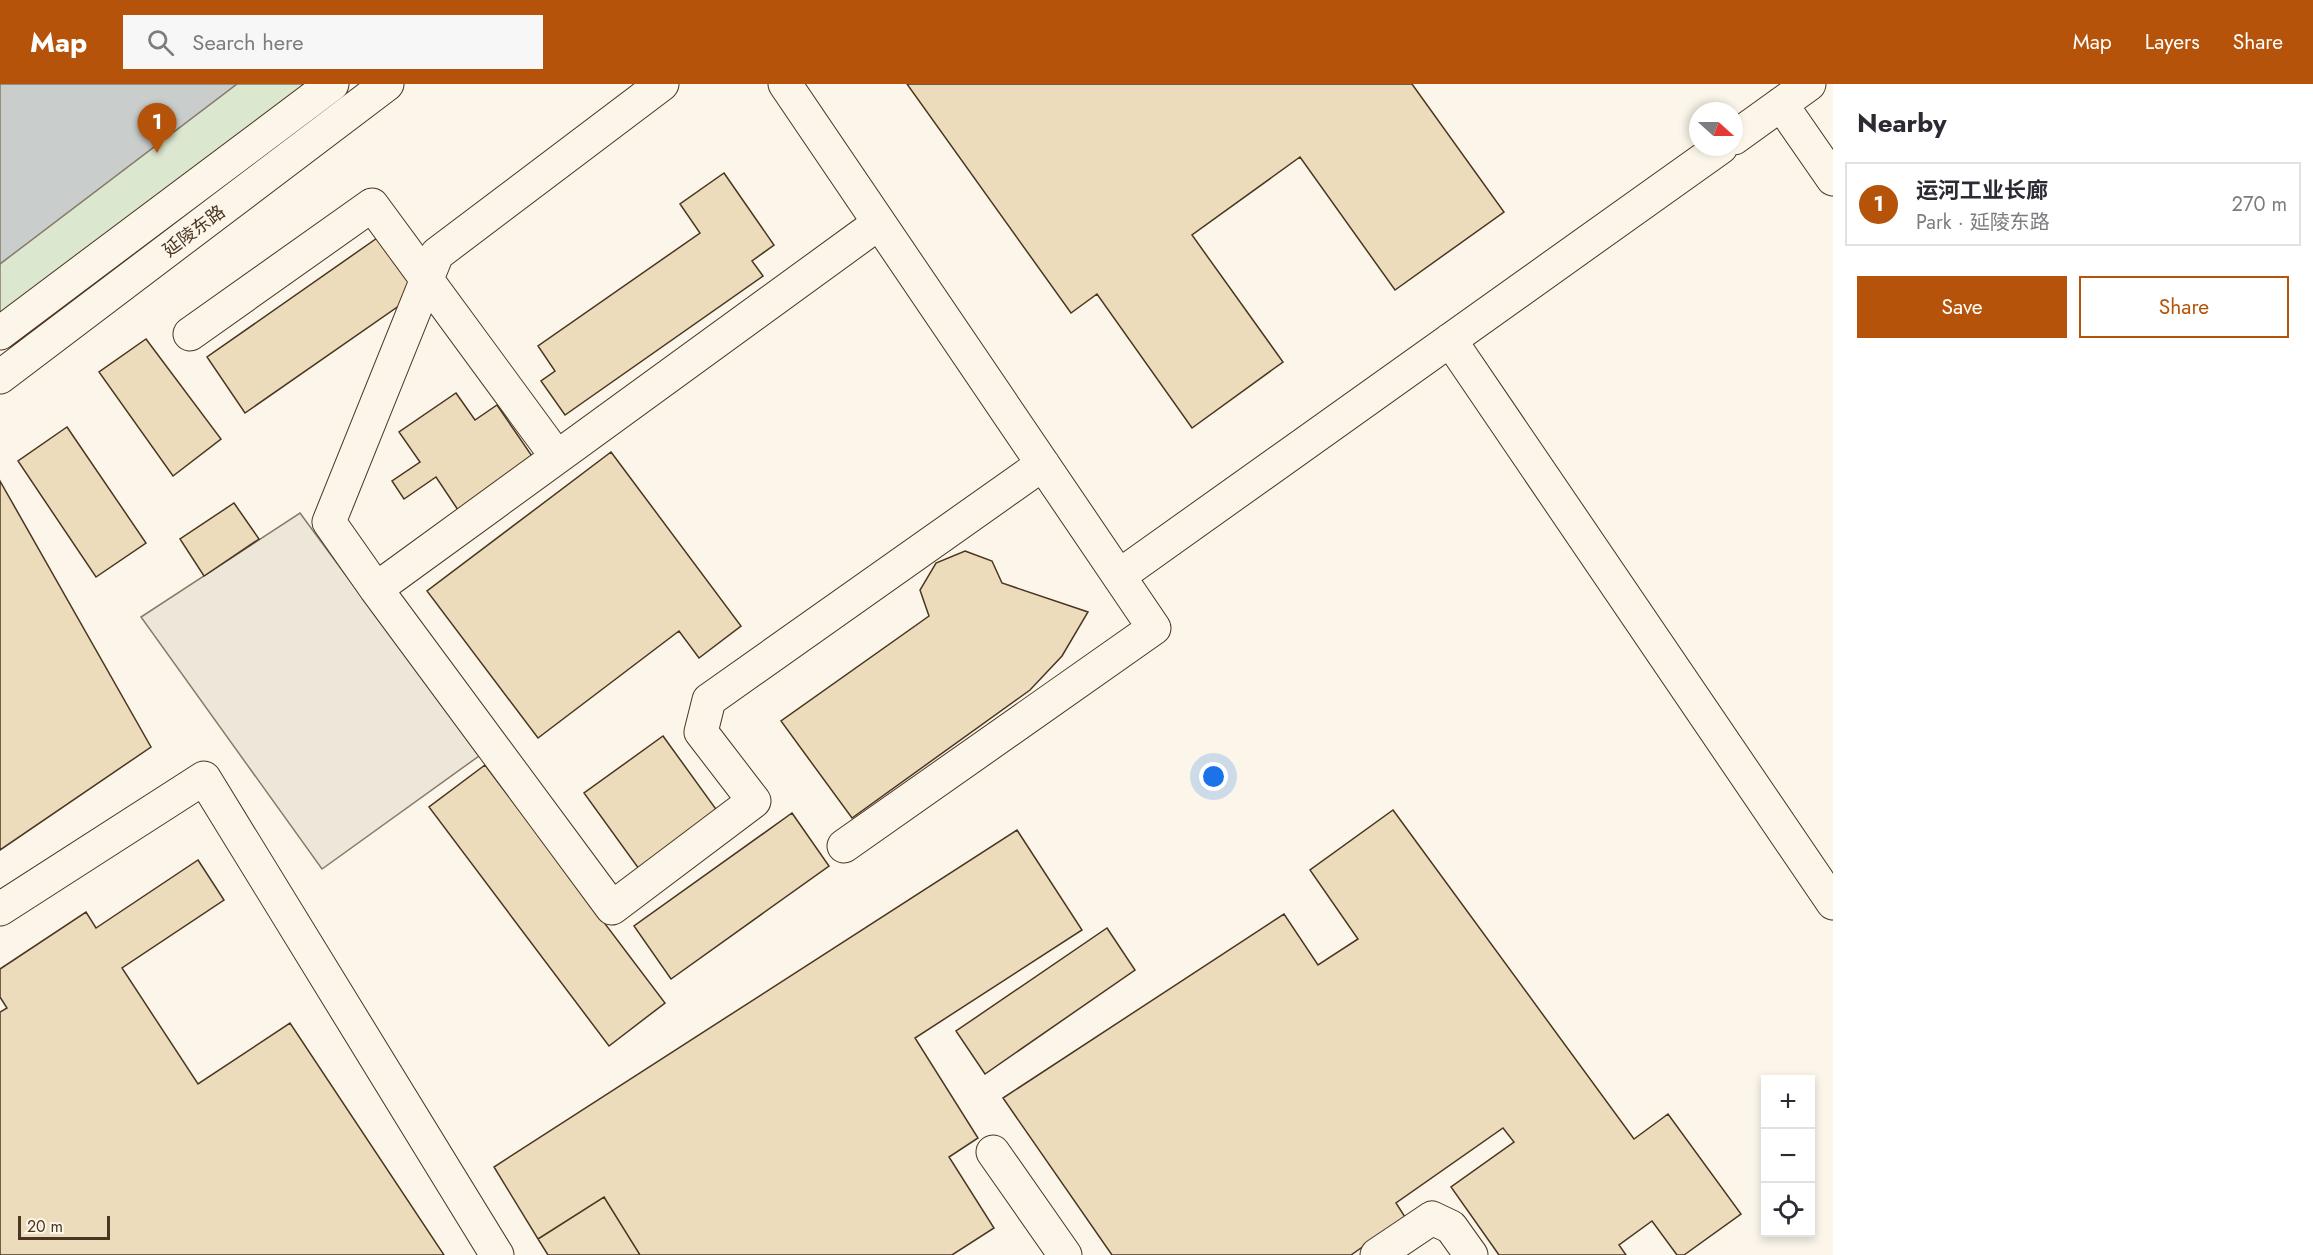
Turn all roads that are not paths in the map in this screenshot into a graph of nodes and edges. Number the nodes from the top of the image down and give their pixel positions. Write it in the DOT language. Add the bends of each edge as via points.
graph roads {
  1 [pos="332,84"];
  2 [pos="387,84"];
  3 [pos="662,84"];
  4 [pos="784,84"];
  5 [pos="1809,84"];
  6 [pos="1781,104"];
  7 [pos="1743,131"];
  8 [pos="1708,156"];
  9 [pos="1833,179"];
  10 [pos="879,223"];
  11 [pos="427,279"];
  12 [pos="0,333"];
  13 [pos="190,334"];
  14 [pos="1450,340"];
  15 [pos="0,377"];
  16 [pos="557,457"];
  17 [pos="1043,464"];
  18 [pos="1119,576"];
  19 [pos="376,589"];
  20 [pos="844,846"];
  21 [pos="1828,886"];
  22 [pos="0,909"];
  23 [pos="993,1152"];
  24 [pos="1060,1254"];
  25 [pos="497,1255"];
  26 [pos="1377,1255"];
  27 [pos="1471,1255"];
  1 -- 12 [label="main road, 延陵东路"];
  2 -- 15 [label="main road, 延陵东路"];
  3 -- 11 [label="main road" via="437,254"];
  4 -- 10 [label="main road"];
  5 -- 6 [label="main road"];
  6 -- 7 [label="main road"];
  6 -- 9 [label="main road"];
  8 -- 14 [label="main road"];
  10 -- 16 [label="main road"];
  10 -- 17 [label="main road"];
  11 -- 13 [label="main road" via="372,205"];
  11 -- 16 [label="main road"];
  11 -- 19 [label="main road" via="329,522"];
  14 -- 18 [label="main road"];
  14 -- 21 [label="main road"];
  16 -- 19 [label="main road"];
  17 -- 18 [label="main road"];
  17 -- 19 [label="main road" via="709,700 701,732 754,801 612,908"];
  18 -- 20 [label="main road" via="1155,628"];
  22 -- 25 [label="main road" via="204,778"];
  23 -- 24 [label="main road"];
  26 -- 27 [label="main road" via="1432,1218 1451,1227"];
}
